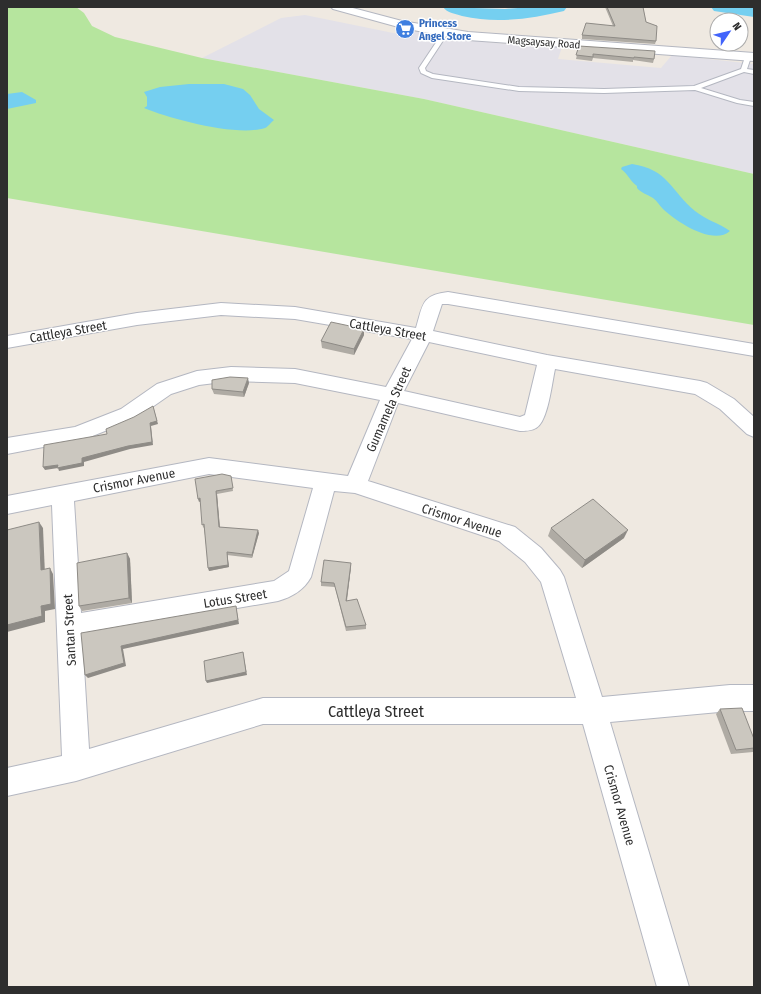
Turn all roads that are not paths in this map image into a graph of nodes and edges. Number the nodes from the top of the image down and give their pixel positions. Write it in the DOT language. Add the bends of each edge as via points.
graph roads {
  1 [pos="337,7"];
  2 [pos="445,32"];
  3 [pos="751,57"];
  4 [pos="744,70"];
  5 [pos="754,72"];
  6 [pos="695,88"];
  7 [pos="754,104"];
  8 [pos="423,335"];
  9 [pos="7,342"];
  10 [pos="754,350"];
  11 [pos="548,361"];
  12 [pos="392,395"];
  13 [pos="754,429"];
  14 [pos="7,446"];
  15 [pos="326,482"];
  16 [pos="354,485"];
  17 [pos="62,493"];
  18 [pos="7,505"];
  19 [pos="69,626"];
  20 [pos="754,698"];
  21 [pos="593,711"];
  22 [pos="76,767"];
  23 [pos="7,782"];
  24 [pos="673,987"];
  1 -- 2 [label="street, Magsaysay Road"];
  2 -- 3 [label="street, Magsaysay Road"];
  2 -- 6 [label="lane" via="422,68 423,72 432,76 519,88 604,91"];
  3 -- 4 [label="lane"];
  4 -- 5 [label="lane"];
  4 -- 6 [label="lane"];
  6 -- 7 [label="lane"];
  8 -- 9 [label="street, Cattleya Street" via="295,313 221,309 137,319"];
  8 -- 10 [label="street, Gumamela Street" via="432,304 437,299 448,298"];
  8 -- 11 [label="street, Cattleya Street"];
  8 -- 12 [label="street, Gumamela Street"];
  11 -- 12 [label="street" via="534,418 529,423 520,424"];
  11 -- 13 [label="street, Cattleya Street" via="700,388 728,404"];
  12 -- 14 [label="street" via="295,376 232,374 197,378 164,389 128,414 78,434"];
  12 -- 16 [label="street, Gumamela Street"];
  15 -- 16 [label="street, Crismor Avenue"];
  15 -- 17 [label="street, Crismor Avenue" via="209,466"];
  15 -- 19 [label="street, Lotus Street" via="299,577 291,584 278,591"];
  16 -- 21 [label="street, Crismor Avenue" via="506,534 533,555 552,578"];
  17 -- 18 [label="street, Crismor Avenue"];
  17 -- 19 [label="street, Santan Street"];
  19 -- 22 [label="street, Santan Street"];
  20 -- 21 [label="street, Cattleya Street"];
  21 -- 22 [label="street, Cattleya Street" via="263,711"];
  21 -- 24 [label="street, Crismor Avenue"];
  22 -- 23 [label="street, Cattleya Street"];
}
